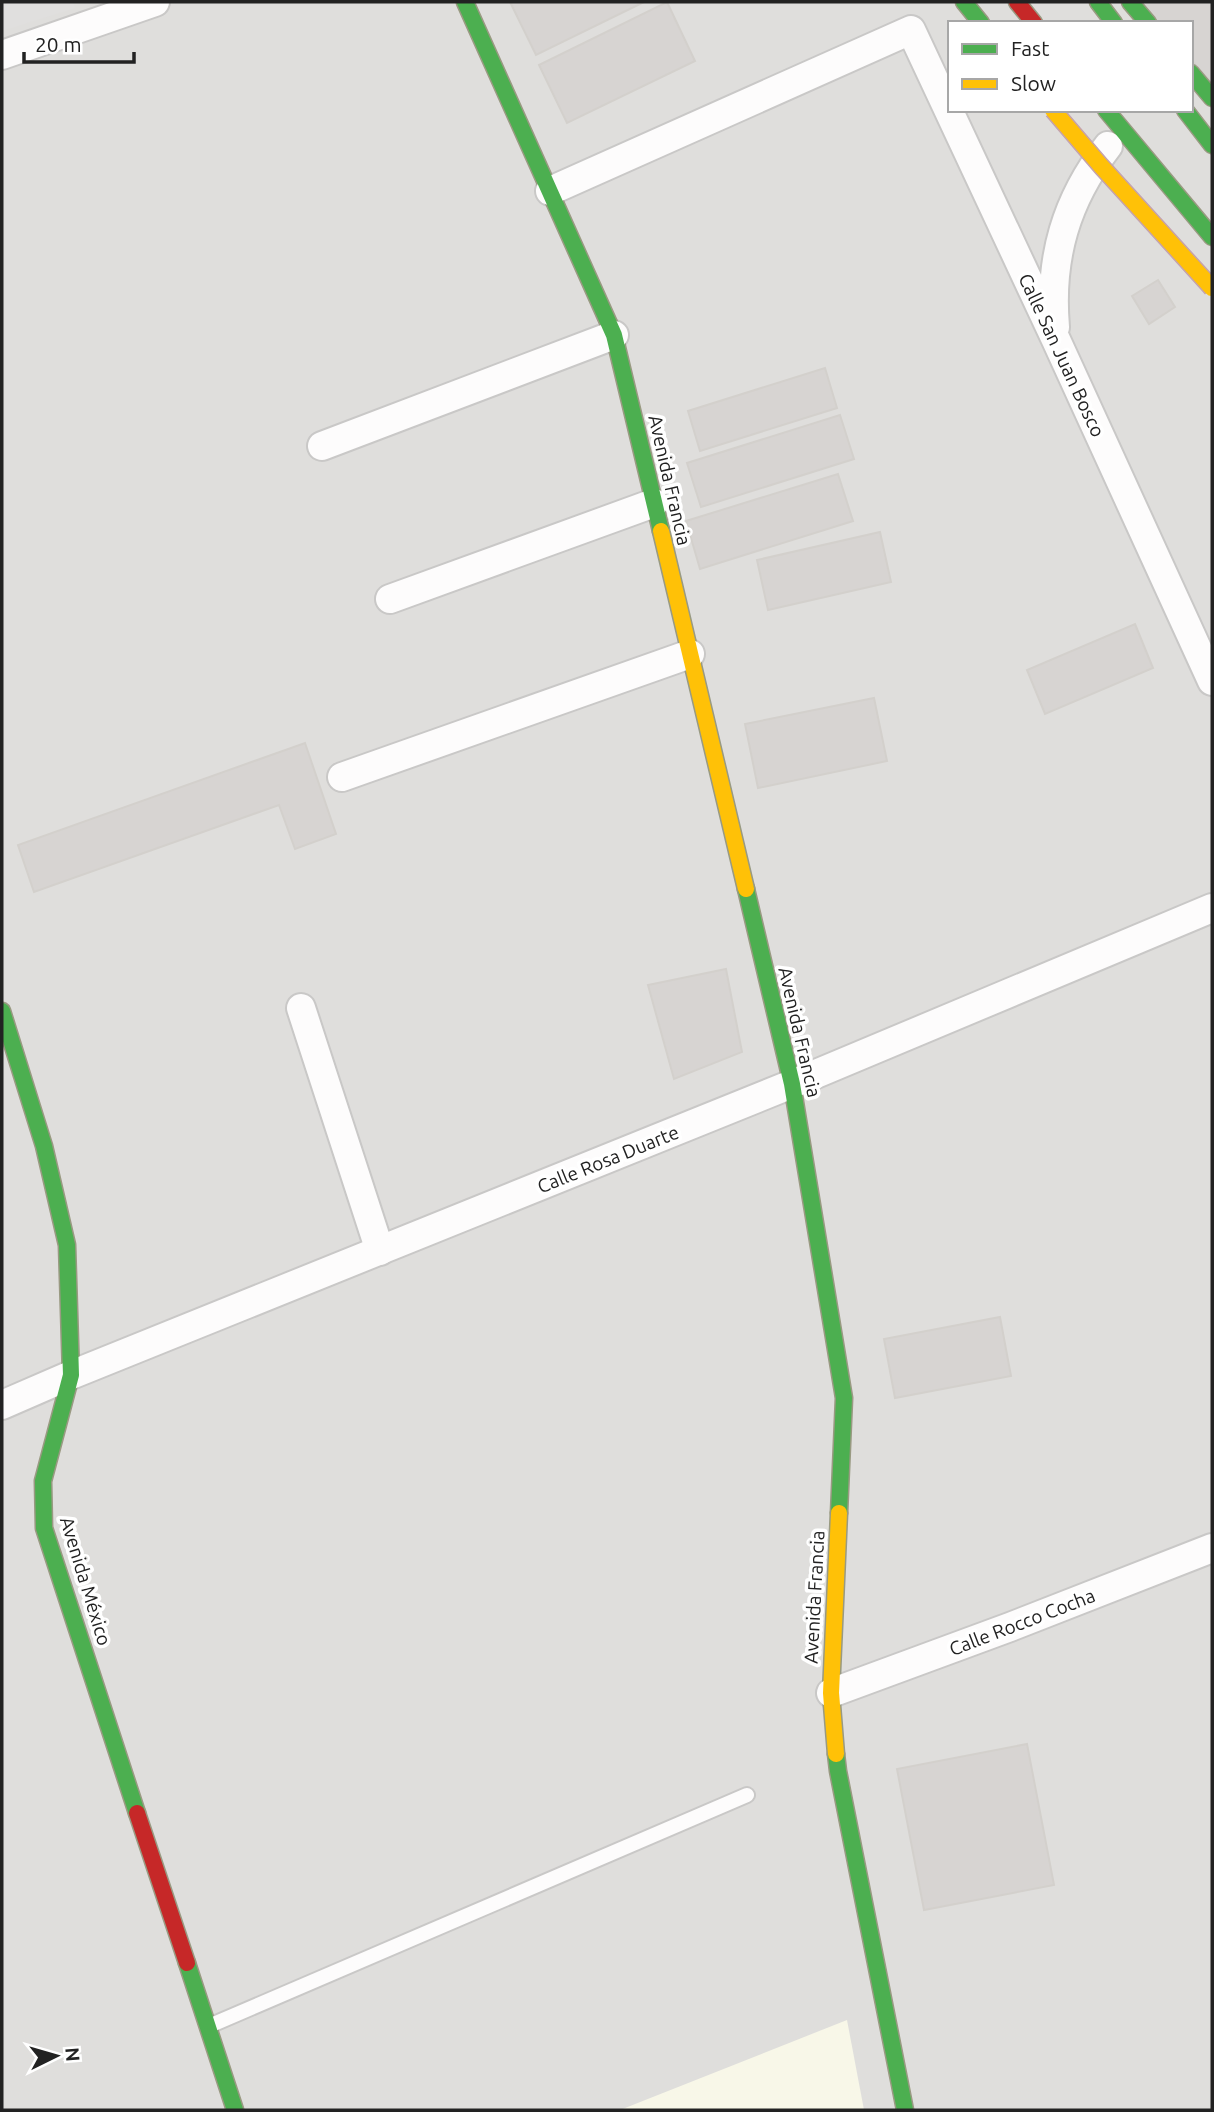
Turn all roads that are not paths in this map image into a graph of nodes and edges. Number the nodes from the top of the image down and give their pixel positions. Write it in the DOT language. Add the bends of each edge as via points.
graph roads {
  1 [pos="155,2"];
  2 [pos="465,2"];
  3 [pos="964,2"];
  4 [pos="1005,2"];
  5 [pos="1017,2"];
  6 [pos="1098,2"];
  7 [pos="1130,2"];
  8 [pos="979,21"];
  9 [pos="1021,21"];
  10 [pos="1032,21"];
  11 [pos="1112,21"];
  12 [pos="1146,21"];
  13 [pos="2,55"];
  14 [pos="1193,75"];
  15 [pos="1212,97"];
  16 [pos="948,109"];
  17 [pos="949,112"];
  18 [pos="1056,112"];
  19 [pos="1187,112"];
  20 [pos="1112,122"];
  21 [pos="1212,145"];
  22 [pos="550,191"];
  23 [pos="1212,237"];
  24 [pos="1212,247"];
  25 [pos="1212,288"];
  26 [pos="614,335"];
  27 [pos="1057,342"];
  28 [pos="322,446"];
  29 [pos="654,503"];
  30 [pos="390,599"];
  31 [pos="690,654"];
  32 [pos="1212,681"];
  33 [pos="342,778"];
  34 [pos="1212,908"];
  35 [pos="301,1008"];
  36 [pos="2,1011"];
  37 [pos="792,1084"];
  38 [pos="380,1251"];
  39 [pos="71,1376"];
  40 [pos="2,1405"];
  41 [pos="1212,1548"];
  42 [pos="831,1693"];
  43 [pos="747,1795"];
  44 [pos="208,2026"];
  45 [pos="235,2110"];
  46 [pos="905,2110"];
  1 -- 13 [label="street"];
  2 -- 22 [label="main road, Avenida Francia"];
  3 -- 8 [label="main road"];
  4 -- 9 [label="main road"];
  5 -- 10 [label="main road"];
  6 -- 11 [label="main road"];
  7 -- 12 [label="main road"];
  14 -- 15 [label="main road"];
  16 -- 22 [label="street, Calle San Juan Bosco" via="911,30"];
  17 -- 27 [label="street, Calle San Juan Bosco"];
  18 -- 25 [label="main road, bridge"];
  19 -- 21 [label="main road"];
  20 -- 23 [label="main road"];
  20 -- 24 [label="main road"];
  20 -- 27 [label="street" via="1070,209 1057,252 1052,297"];
  22 -- 26 [label="main road, Avenida Francia"];
  26 -- 28 [label="street"];
  26 -- 29 [label="main road, Avenida Francia"];
  27 -- 32 [label="street, Calle San Juan Bosco"];
  29 -- 30 [label="street"];
  29 -- 31 [label="main road, Avenida Francia"];
  31 -- 33 [label="street"];
  31 -- 37 [label="main road, Avenida Francia"];
  34 -- 37 [label="street, Calle Rosa Duarte"];
  35 -- 38 [label="street"];
  36 -- 39 [label="main road, Avenida México" via="44,1146 67,1245"];
  37 -- 38 [label="street, Calle Rosa Duarte"];
  37 -- 42 [label="main road, Avenida Francia" via="844,1398"];
  38 -- 39 [label="street, Calle Rosa Duarte"];
  39 -- 40 [label="street, Calle Rosa Duarte"];
  39 -- 44 [label="main road, Avenida México" via="43,1481 44,1528"];
  41 -- 42 [label="street, Calle Rocco Cocha"];
  42 -- 46 [label="main road, Avenida Francia" via="838,1771"];
  43 -- 44 [label="lane"];
  44 -- 45 [label="main road, Avenida México"];
}
